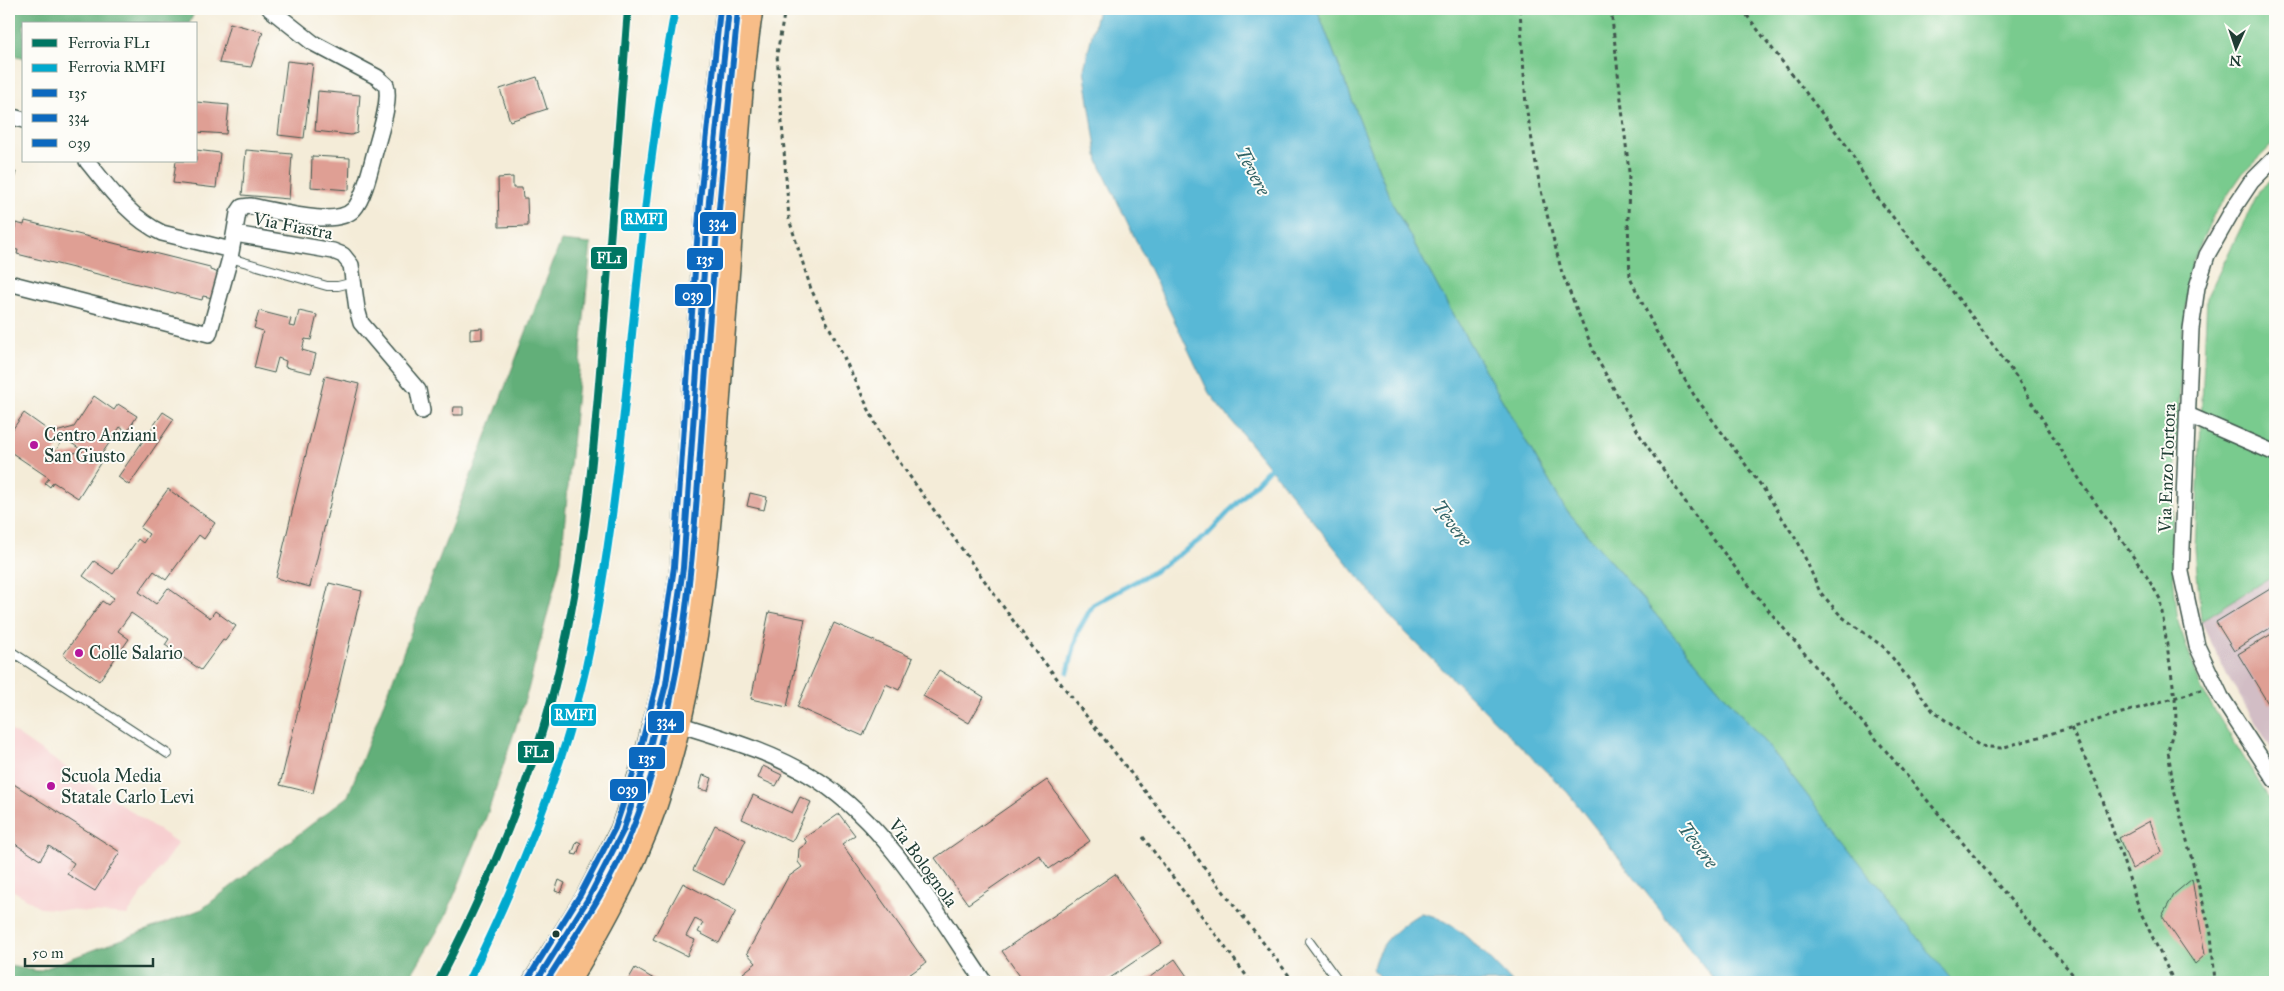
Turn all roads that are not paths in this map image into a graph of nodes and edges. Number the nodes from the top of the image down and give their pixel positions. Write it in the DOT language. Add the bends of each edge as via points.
graph roads {
  1 [pos="270,9"];
  2 [pos="729,9"];
  3 [pos="750,9"];
  4 [pos="9,116"];
  5 [pos="22,119"];
  6 [pos="2275,158"];
  7 [pos="88,162"];
  8 [pos="234,234"];
  9 [pos="231,254"];
  10 [pos="354,282"];
  11 [pos="9,283"];
  12 [pos="422,411"];
  13 [pos="2188,415"];
  14 [pos="2275,453"];
  15 [pos="9,650"];
  16 [pos="678,724"];
  17 [pos="168,754"];
  18 [pos="2275,780"];
  19 [pos="1309,941"];
  20 [pos="536,982"];
  21 [pos="566,982"];
  22 [pos="984,982"];
  23 [pos="1339,982"];
  1 -- 8 [label="street" via="313,43 382,81 387,88 387,97 370,169 352,211 322,219 246,206 238,213"];
  2 -- 20 [label="main road" via="709,201 683,568 666,684 623,831 588,900"];
  3 -- 16 [label="main road" via="740,88 704,571"];
  4 -- 5 [label="street"];
  6 -- 13 [label="street, Via Enzo Tortora" via="2251,182 2207,255 2197,287 2191,329"];
  7 -- 9 [label="street" via="126,206 152,228"];
  8 -- 9 [label="street"];
  8 -- 10 [label="street, Via Fiastra" via="339,253 350,262"];
  9 -- 10 [label="lane" via="327,286"];
  9 -- 11 [label="street" via="209,334"];
  10 -- 12 [label="street, Via Fiastra" via="356,309 361,323 418,390"];
  13 -- 14 [label="street"];
  13 -- 18 [label="street, Via Enzo Tortora" via="2181,572 2197,646 2216,686"];
  15 -- 17 [label="lane"];
  16 -- 21 [label="main road" via="656,800 631,865 612,906"];
  16 -- 22 [label="street, Via Bolognola" via="776,758 817,780 853,807 889,844"];
  19 -- 23 [label="lane"];
}
